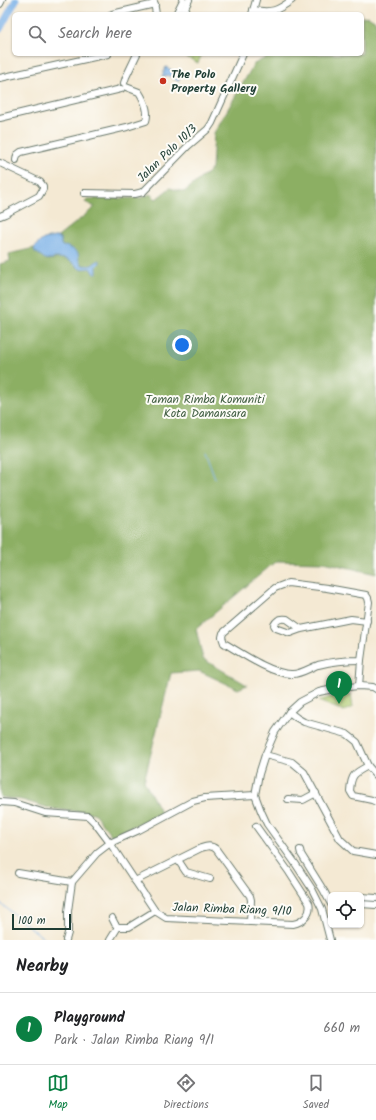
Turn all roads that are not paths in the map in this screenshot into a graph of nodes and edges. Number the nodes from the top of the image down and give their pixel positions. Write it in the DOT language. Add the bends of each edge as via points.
graph roads {
  1 [pos="2,0"];
  2 [pos="183,0"];
  3 [pos="190,0"];
  4 [pos="256,0"];
  5 [pos="292,0"];
  6 [pos="154,2"];
  7 [pos="0,4"];
  8 [pos="119,12"];
  9 [pos="156,12"];
  10 [pos="177,12"];
  11 [pos="183,12"];
  12 [pos="252,12"];
  13 [pos="99,56"];
  14 [pos="136,56"];
  15 [pos="242,56"];
  16 [pos="0,78"];
  17 [pos="124,86"];
  18 [pos="0,118"];
  19 [pos="16,160"];
  20 [pos="0,163"];
  21 [pos="84,193"];
  22 [pos="0,216"];
  23 [pos="367,621"];
  24 [pos="301,629"];
  25 [pos="361,660"];
  26 [pos="359,686"];
  27 [pos="375,687"];
  28 [pos="289,712"];
  29 [pos="265,755"];
  30 [pos="368,766"];
  31 [pos="376,775"];
  32 [pos="316,793"];
  33 [pos="253,795"];
  34 [pos="288,799"];
  35 [pos="0,802"];
  36 [pos="376,802"];
  37 [pos="256,826"];
  38 [pos="110,843"];
  39 [pos="300,850"];
  40 [pos="376,855"];
  41 [pos="178,860"];
  42 [pos="18,874"];
  43 [pos="210,879"];
  44 [pos="135,881"];
  45 [pos="72,882"];
  46 [pos="364,897"];
  47 [pos="376,898"];
  48 [pos="328,899"];
  49 [pos="364,904"];
  50 [pos="376,904"];
  51 [pos="328,906"];
  52 [pos="322,909"];
  53 [pos="155,911"];
  54 [pos="112,918"];
  55 [pos="250,922"];
  56 [pos="118,927"];
  57 [pos="66,940"];
  58 [pos="110,940"];
  59 [pos="330,940"];
  1 -- 7 [label="street"];
  2 -- 10 [label="street"];
  3 -- 11 [label="street"];
  4 -- 12 [label="street"];
  5 -- 12 [label="street" via="273,11"];
  6 -- 8 [label="street"];
  6 -- 9 [label="street"];
  13 -- 16 [label="street"];
  14 -- 17 [label="street"];
  15 -- 21 [label="street, Jalan Polo 10/3" via="208,129 143,192"];
  17 -- 18 [label="street"];
  17 -- 19 [label="street" via="139,92 146,110 146,121 21,152"];
  20 -- 22 [label="street" via="40,182 43,186 39,196"];
  23 -- 24 [label="street" via="351,619"];
  23 -- 25 [label="street"];
  23 -- 25 [label="street" via="369,602 366,595 288,583 275,588 222,637 224,643 264,666 290,674 319,665"];
  25 -- 26 [label="street"];
  26 -- 27 [label="street"];
  26 -- 28 [label="street" via="319,692 300,702"];
  28 -- 29 [label="street" via="275,732"];
  28 -- 30 [label="street" via="304,722 347,734 357,742"];
  29 -- 32 [label="street" via="292,762 304,772"];
  29 -- 33 [label="street"];
  30 -- 31 [label="street"];
  30 -- 36 [label="street" via="352,776 350,791 353,796"];
  32 -- 34 [label="street" via="302,800"];
  32 -- 40 [label="street" via="340,839 353,851"];
  33 -- 38 [label="street" via="193,801"];
  33 -- 52 [label="street" via="267,824 312,889"];
  35 -- 38 [label="street, Jalan Rimba Riang 9/10" via="14,803 45,813 88,816"];
  37 -- 55 [label="street, Jalan Rimba Riang 9/10" via="310,907 308,914 297,923"];
  38 -- 44 [label="street, Jalan Rimba Riang 9/10"];
  38 -- 45 [label="street" via="97,852"];
  39 -- 48 [label="street"];
  41 -- 43 [label="street" via="186,872"];
  41 -- 44 [label="street"];
  41 -- 55 [label="street" via="207,846 216,849 250,896"];
  42 -- 45 [label="street"];
  44 -- 53 [label="street, Jalan Rimba Riang 9/10"];
  45 -- 57 [label="street"];
  46 -- 47 [label="street"];
  49 -- 50 [label="street"];
  51 -- 52 [label="street"];
  52 -- 59 [label="street"];
  53 -- 55 [label="street, Jalan Rimba Riang 9/10" via="166,918"];
  53 -- 56 [label="street" via="129,927"];
  54 -- 56 [label="street"];
  56 -- 58 [label="street"];
}
